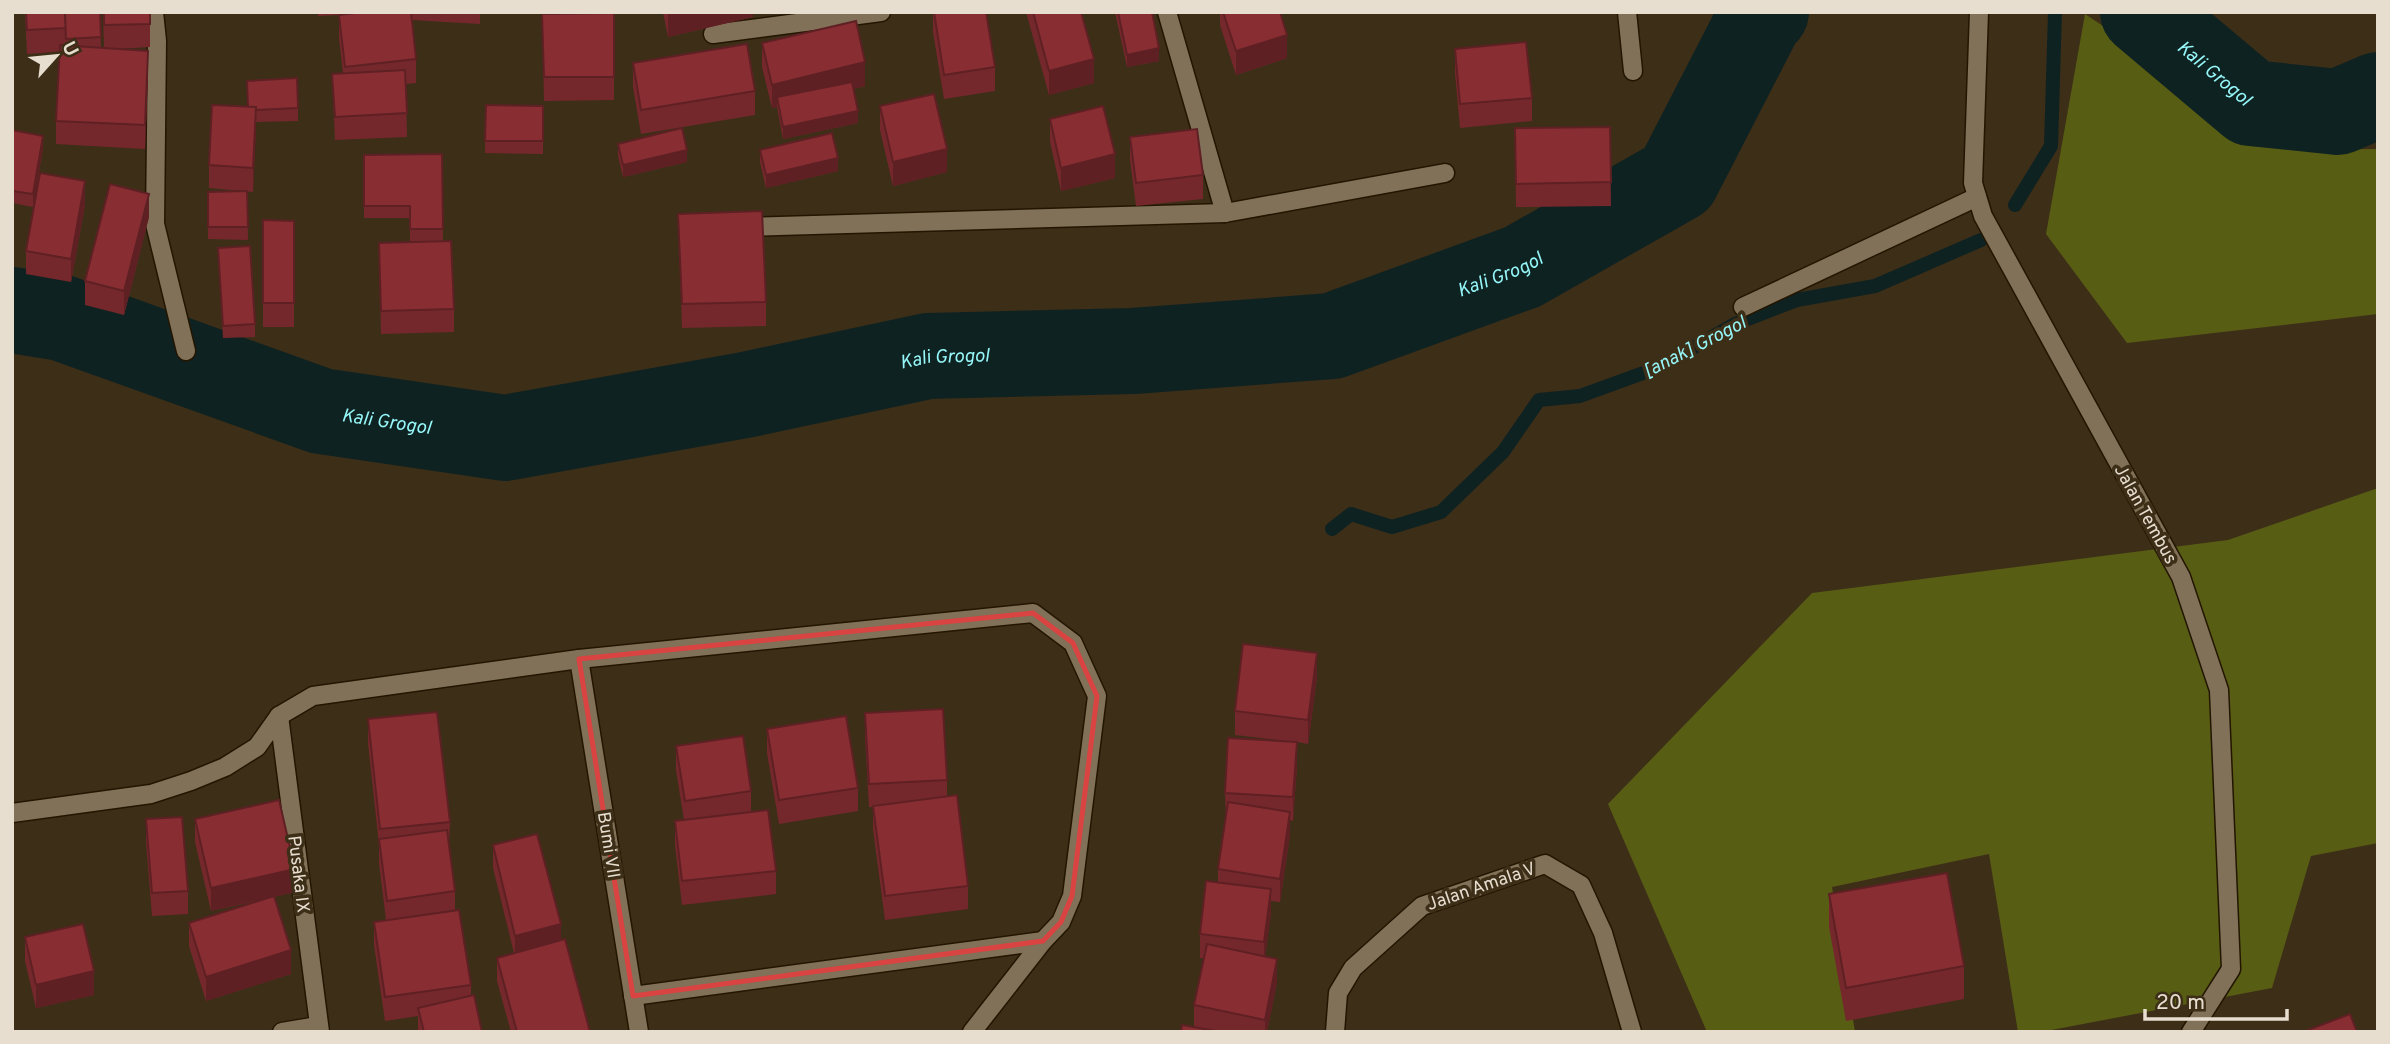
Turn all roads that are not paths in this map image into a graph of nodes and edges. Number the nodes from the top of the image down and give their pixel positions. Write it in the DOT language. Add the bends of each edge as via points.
graph roads {
  1 [pos="154,12"];
  2 [pos="881,12"];
  3 [pos="1167,12"];
  4 [pos="1627,12"];
  5 [pos="1979,18"];
  6 [pos="713,34"];
  7 [pos="1633,71"];
  8 [pos="1445,173"];
  9 [pos="1977,197"];
  10 [pos="1225,213"];
  11 [pos="744,228"];
  12 [pos="1743,307"];
  13 [pos="186,351"];
  14 [pos="579,659"];
  15 [pos="279,716"];
  16 [pos="12,813"];
  17 [pos="1044,941"];
  18 [pos="633,996"];
  19 [pos="319,1029"];
  20 [pos="282,1032"];
  21 [pos="639,1032"];
  22 [pos="972,1032"];
  23 [pos="1335,1032"];
  24 [pos="1632,1032"];
  25 [pos="2191,1032"];
  1 -- 13 [label="street" via="155,224"];
  2 -- 6 [label="street"];
  3 -- 10 [label="street"];
  4 -- 7 [label="street"];
  5 -- 9 [label="street, Jalan Tembus" via="1973,183"];
  8 -- 10 [label="street"];
  9 -- 12 [label="street"];
  9 -- 25 [label="street, Jalan Tembus" via="1983,216 2181,577 2219,690 2231,970"];
  10 -- 11 [label="street"];
  14 -- 15 [label="street" via="313,696"];
  14 -- 17 [label="street" via="1033,613 1073,643 1097,696 1072,895 1061,922"];
  14 -- 18 [label="street, Bumi VII"];
  15 -- 16 [label="street" via="257,747 191,782 151,794"];
  15 -- 19 [label="street, Pusaka IX"];
  17 -- 18 [label="street"];
  17 -- 22 [label="street"];
  18 -- 21 [label="street, Bumi VII"];
  19 -- 20 [label="street"];
  23 -- 24 [label="street, Jalan Amala V" via="1338,993 1353,968 1422,906 1545,864 1581,886 1604,933"];
}
